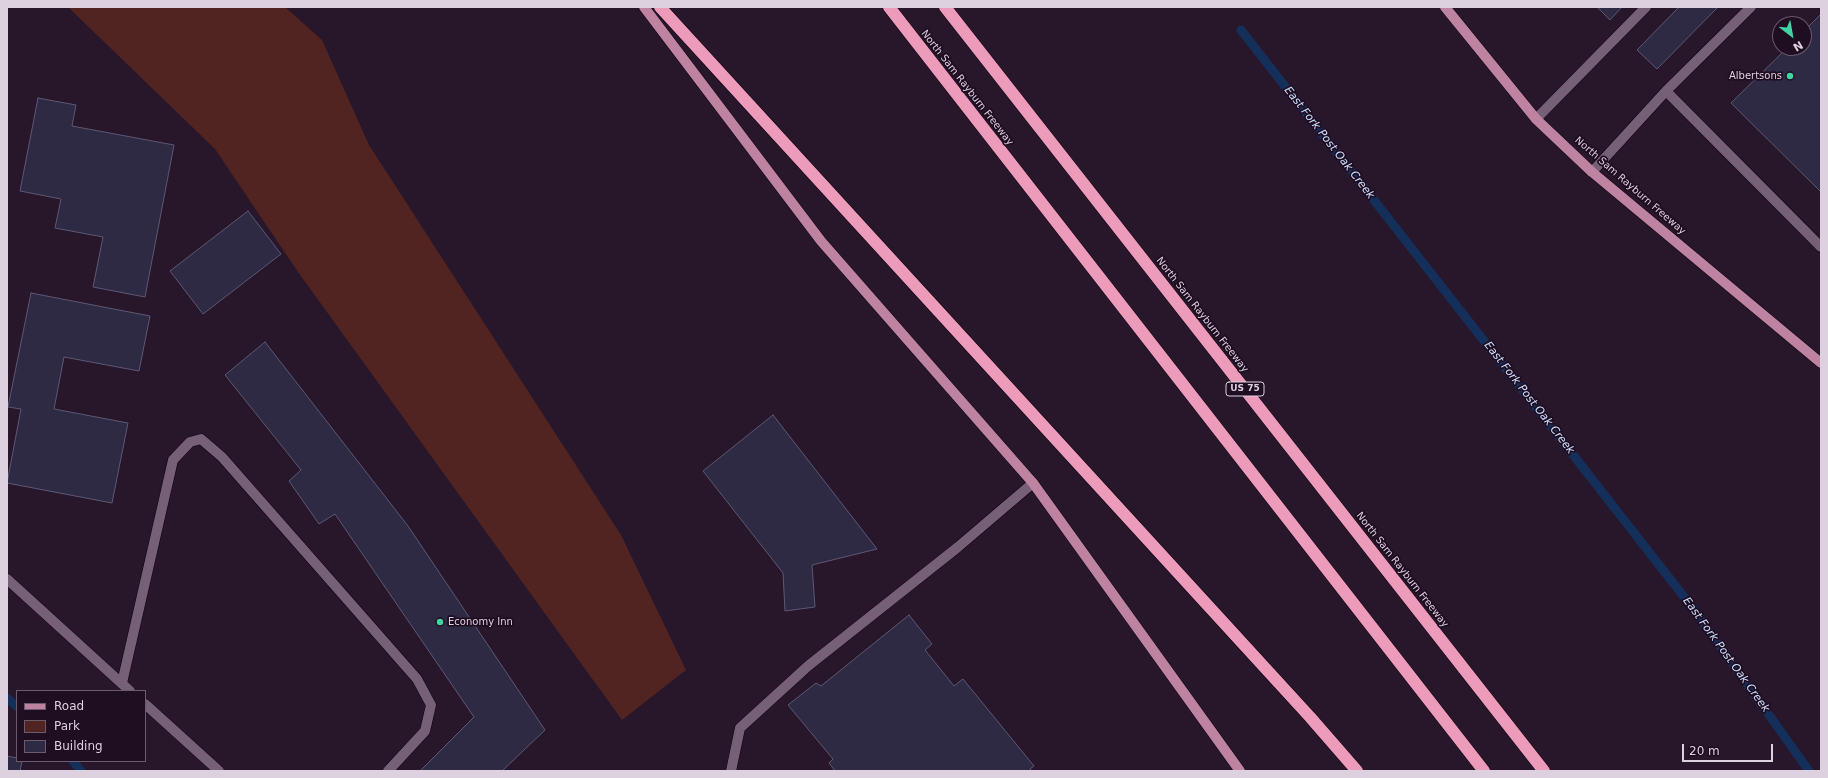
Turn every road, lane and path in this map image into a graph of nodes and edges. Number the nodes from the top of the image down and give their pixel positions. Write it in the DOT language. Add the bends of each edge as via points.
graph roads {
  1 [pos="644,7"];
  2 [pos="660,7"];
  3 [pos="889,7"];
  4 [pos="945,7"];
  5 [pos="1445,7"];
  6 [pos="1646,7"];
  7 [pos="1750,7"];
  8 [pos="1666,91"];
  9 [pos="1536,119"];
  10 [pos="1592,172"];
  11 [pos="1821,247"];
  12 [pos="1821,363"];
  13 [pos="1033,483"];
  14 [pos="7,579"];
  15 [pos="122,683"];
  16 [pos="129,690"];
  17 [pos="146,705"];
  18 [pos="1238,768"];
  19 [pos="219,771"];
  20 [pos="388,771"];
  21 [pos="731,771"];
  22 [pos="1357,771"];
  23 [pos="1484,771"];
  24 [pos="1544,771"];
  1 -- 13 [label="main road" via="821,241"];
  2 -- 22 [label="highway"];
  3 -- 23 [label="highway, North Sam Rayburn Freeway"];
  4 -- 24 [label="highway, North Sam Rayburn Freeway / US 75"];
  5 -- 9 [label="main road, North Sam Rayburn Freeway"];
  6 -- 9 [label="lane"];
  7 -- 8 [label="lane"];
  8 -- 10 [label="lane"];
  8 -- 11 [label="lane"];
  9 -- 10 [label="main road, North Sam Rayburn Freeway"];
  10 -- 12 [label="main road, North Sam Rayburn Freeway"];
  13 -- 18 [label="main road"];
  13 -- 21 [label="lane" via="958,547 808,666 740,728"];
  14 -- 15 [label="lane"];
  15 -- 16 [label="lane"];
  15 -- 20 [label="lane" via="173,460 190,442 201,439 222,457 417,679 431,705 426,730"];
  17 -- 19 [label="lane"];
}
